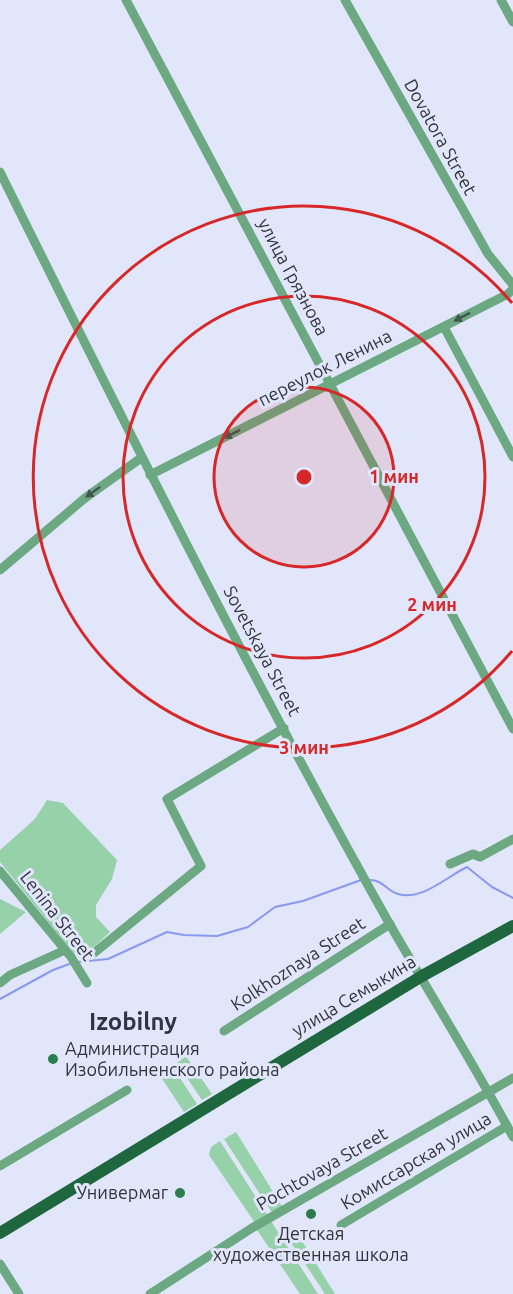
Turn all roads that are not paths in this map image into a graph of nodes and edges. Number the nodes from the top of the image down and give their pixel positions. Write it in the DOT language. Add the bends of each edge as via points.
graph roads {
  1 [pos="126,0"];
  2 [pos="345,0"];
  3 [pos="501,0"];
  4 [pos="513,22"];
  5 [pos="0,172"];
  6 [pos="513,287"];
  7 [pos="444,327"];
  8 [pos="331,383"];
  9 [pos="513,457"];
  10 [pos="141,458"];
  11 [pos="150,475"];
  12 [pos="0,570"];
  13 [pos="284,728"];
  14 [pos="513,729"];
  15 [pos="513,839"];
  16 [pos="450,864"];
  17 [pos="0,871"];
  18 [pos="390,924"];
  19 [pos="513,926"];
  20 [pos="68,953"];
  21 [pos="94,953"];
  22 [pos="422,976"];
  23 [pos="0,983"];
  24 [pos="87,983"];
  25 [pos="224,1031"];
  26 [pos="513,1078"];
  27 [pos="127,1090"];
  28 [pos="489,1094"];
  29 [pos="507,1126"];
  30 [pos="513,1137"];
  31 [pos="0,1166"];
  32 [pos="341,1225"];
  33 [pos="0,1233"];
  34 [pos="0,1264"];
  35 [pos="19,1294"];
  36 [pos="150,1294"];
  1 -- 8 [label="street, улица Грязнова"];
  2 -- 6 [label="street, Dovatora Street" via="482,244"];
  3 -- 4 [label="street"];
  5 -- 10 [label="street, Sovetskaya Street"];
  6 -- 7 [label="street, переулок Ленина, one-way"];
  7 -- 8 [label="street, переулок Ленина"];
  7 -- 9 [label="street"];
  8 -- 11 [label="street, переулок Ленина, one-way"];
  8 -- 14 [label="street, улица Грязнова"];
  10 -- 11 [label="street, Sovetskaya Street"];
  10 -- 12 [label="street, one-way" via="85,498"];
  11 -- 13 [label="street, Sovetskaya Street"];
  13 -- 18 [label="street, Sovetskaya Street"];
  13 -- 21 [label="street" via="167,799 201,866"];
  15 -- 16 [label="street" via="480,856 473,854"];
  17 -- 20 [label="street, Lenina Street"];
  18 -- 22 [label="street, Sovetskaya Street"];
  18 -- 25 [label="street, Kolkhoznaya Street"];
  19 -- 22 [label="main road, улица Семыкина"];
  20 -- 23 [label="street" via="10,975"];
  20 -- 24 [label="street, Lenina Street"];
  22 -- 28 [label="street, Sovetskaya Street"];
  22 -- 33 [label="main road, улица Семыкина"];
  26 -- 28 [label="street, Pochtovaya Street"];
  27 -- 31 [label="street"];
  28 -- 29 [label="street, Sovetskaya Street"];
  28 -- 36 [label="street, Pochtovaya Street" via="252,1228"];
  29 -- 30 [label="street, Sovetskaya Street"];
  29 -- 32 [label="street, Комиссарская улица"];
  34 -- 35 [label="street"];
}
